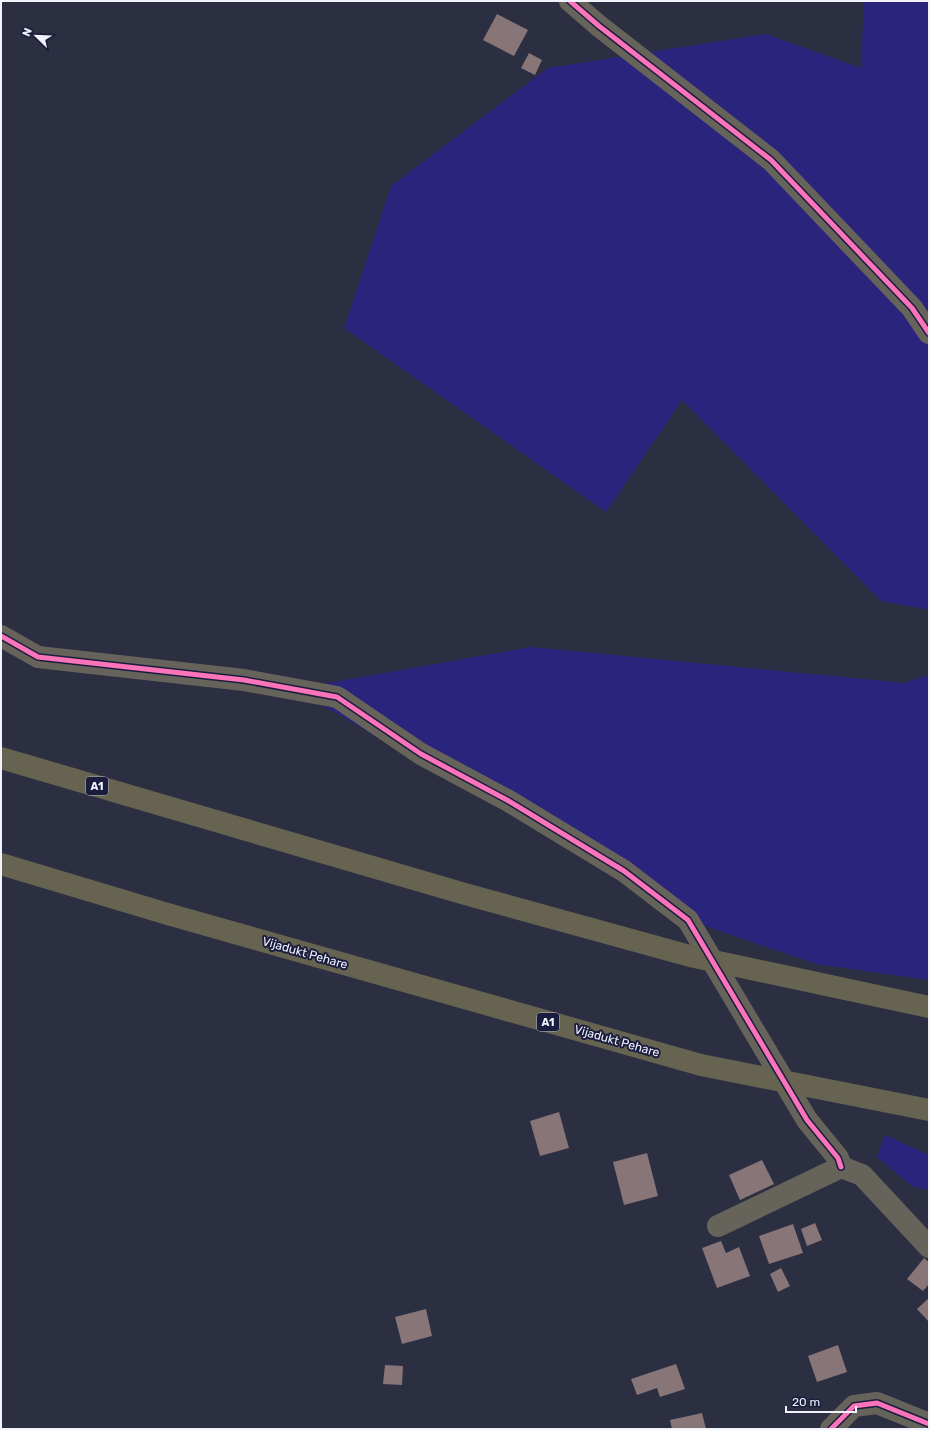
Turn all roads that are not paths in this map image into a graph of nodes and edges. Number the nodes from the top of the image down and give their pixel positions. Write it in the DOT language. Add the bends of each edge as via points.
graph roads {
  1 [pos="570,1"];
  2 [pos="929,333"];
  3 [pos="1,636"];
  4 [pos="1,758"];
  5 [pos="1,864"];
  6 [pos="929,1008"];
  7 [pos="929,1110"];
  8 [pos="841,1166"];
  9 [pos="718,1226"];
  10 [pos="929,1247"];
  11 [pos="929,1424"];
  12 [pos="831,1429"];
  1 -- 2 [label="street" via="771,160 912,308"];
  3 -- 8 [label="street" via="38,657 244,680 337,697 421,754 507,800 624,871 688,920 808,1120 838,1158"];
  4 -- 6 [label="highway, A1, bridge" via="465,894 690,956"];
  5 -- 7 [label="highway, Vijadukt Pehare / A1, bridge" via="171,915 701,1065"];
  8 -- 9 [label="street"];
  8 -- 10 [label="street" via="862,1175"];
  11 -- 12 [label="street" via="877,1403 854,1406"];
}
